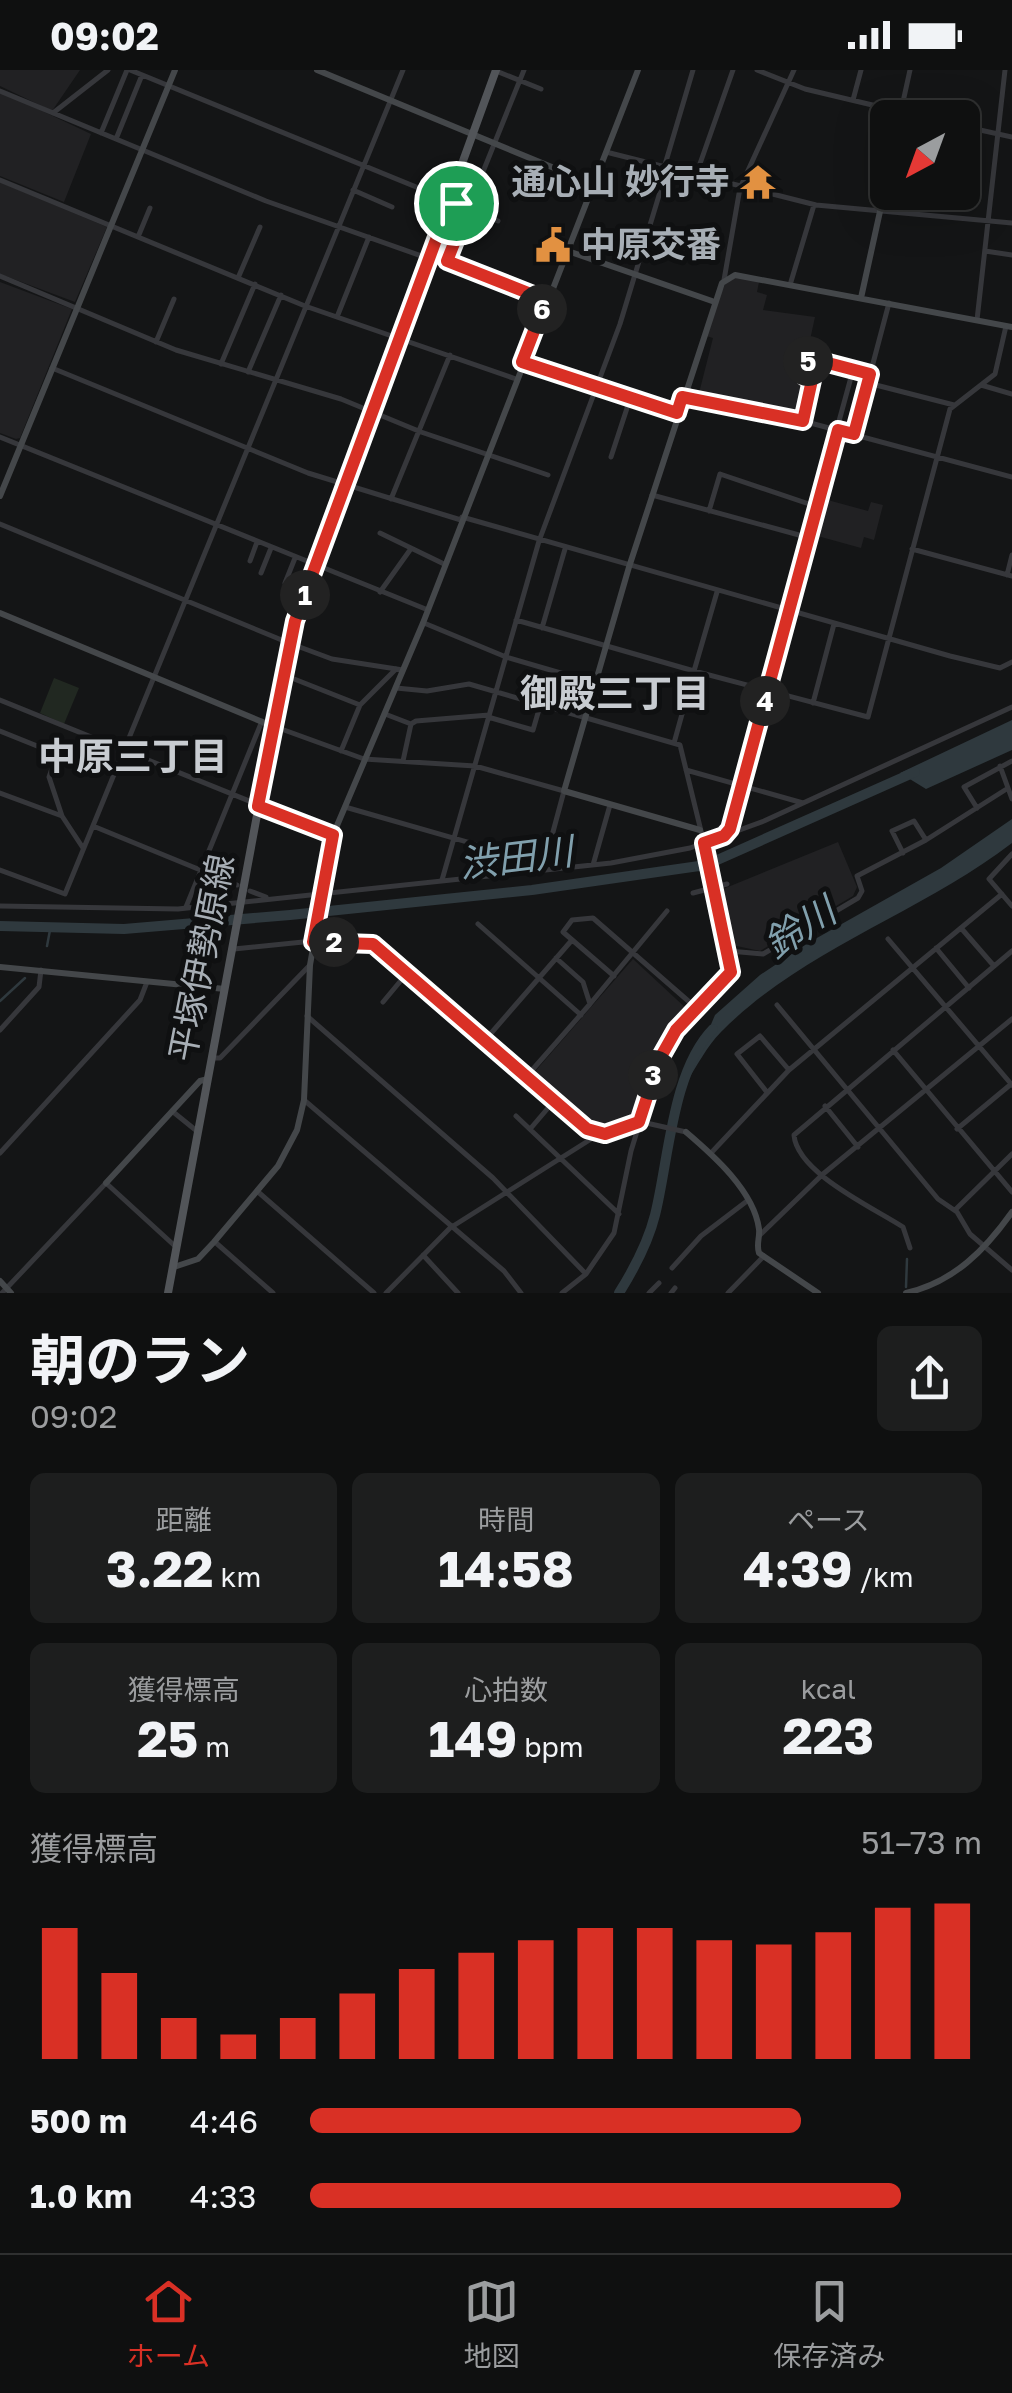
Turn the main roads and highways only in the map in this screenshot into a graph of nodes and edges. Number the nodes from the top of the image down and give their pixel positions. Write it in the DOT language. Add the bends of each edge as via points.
graph roads {
  1 [pos="495,70"];
  2 [pos="168,1293"];
  1 -- 2 [label="main road, 平塚伊勢原線" via="289,643"];
}
